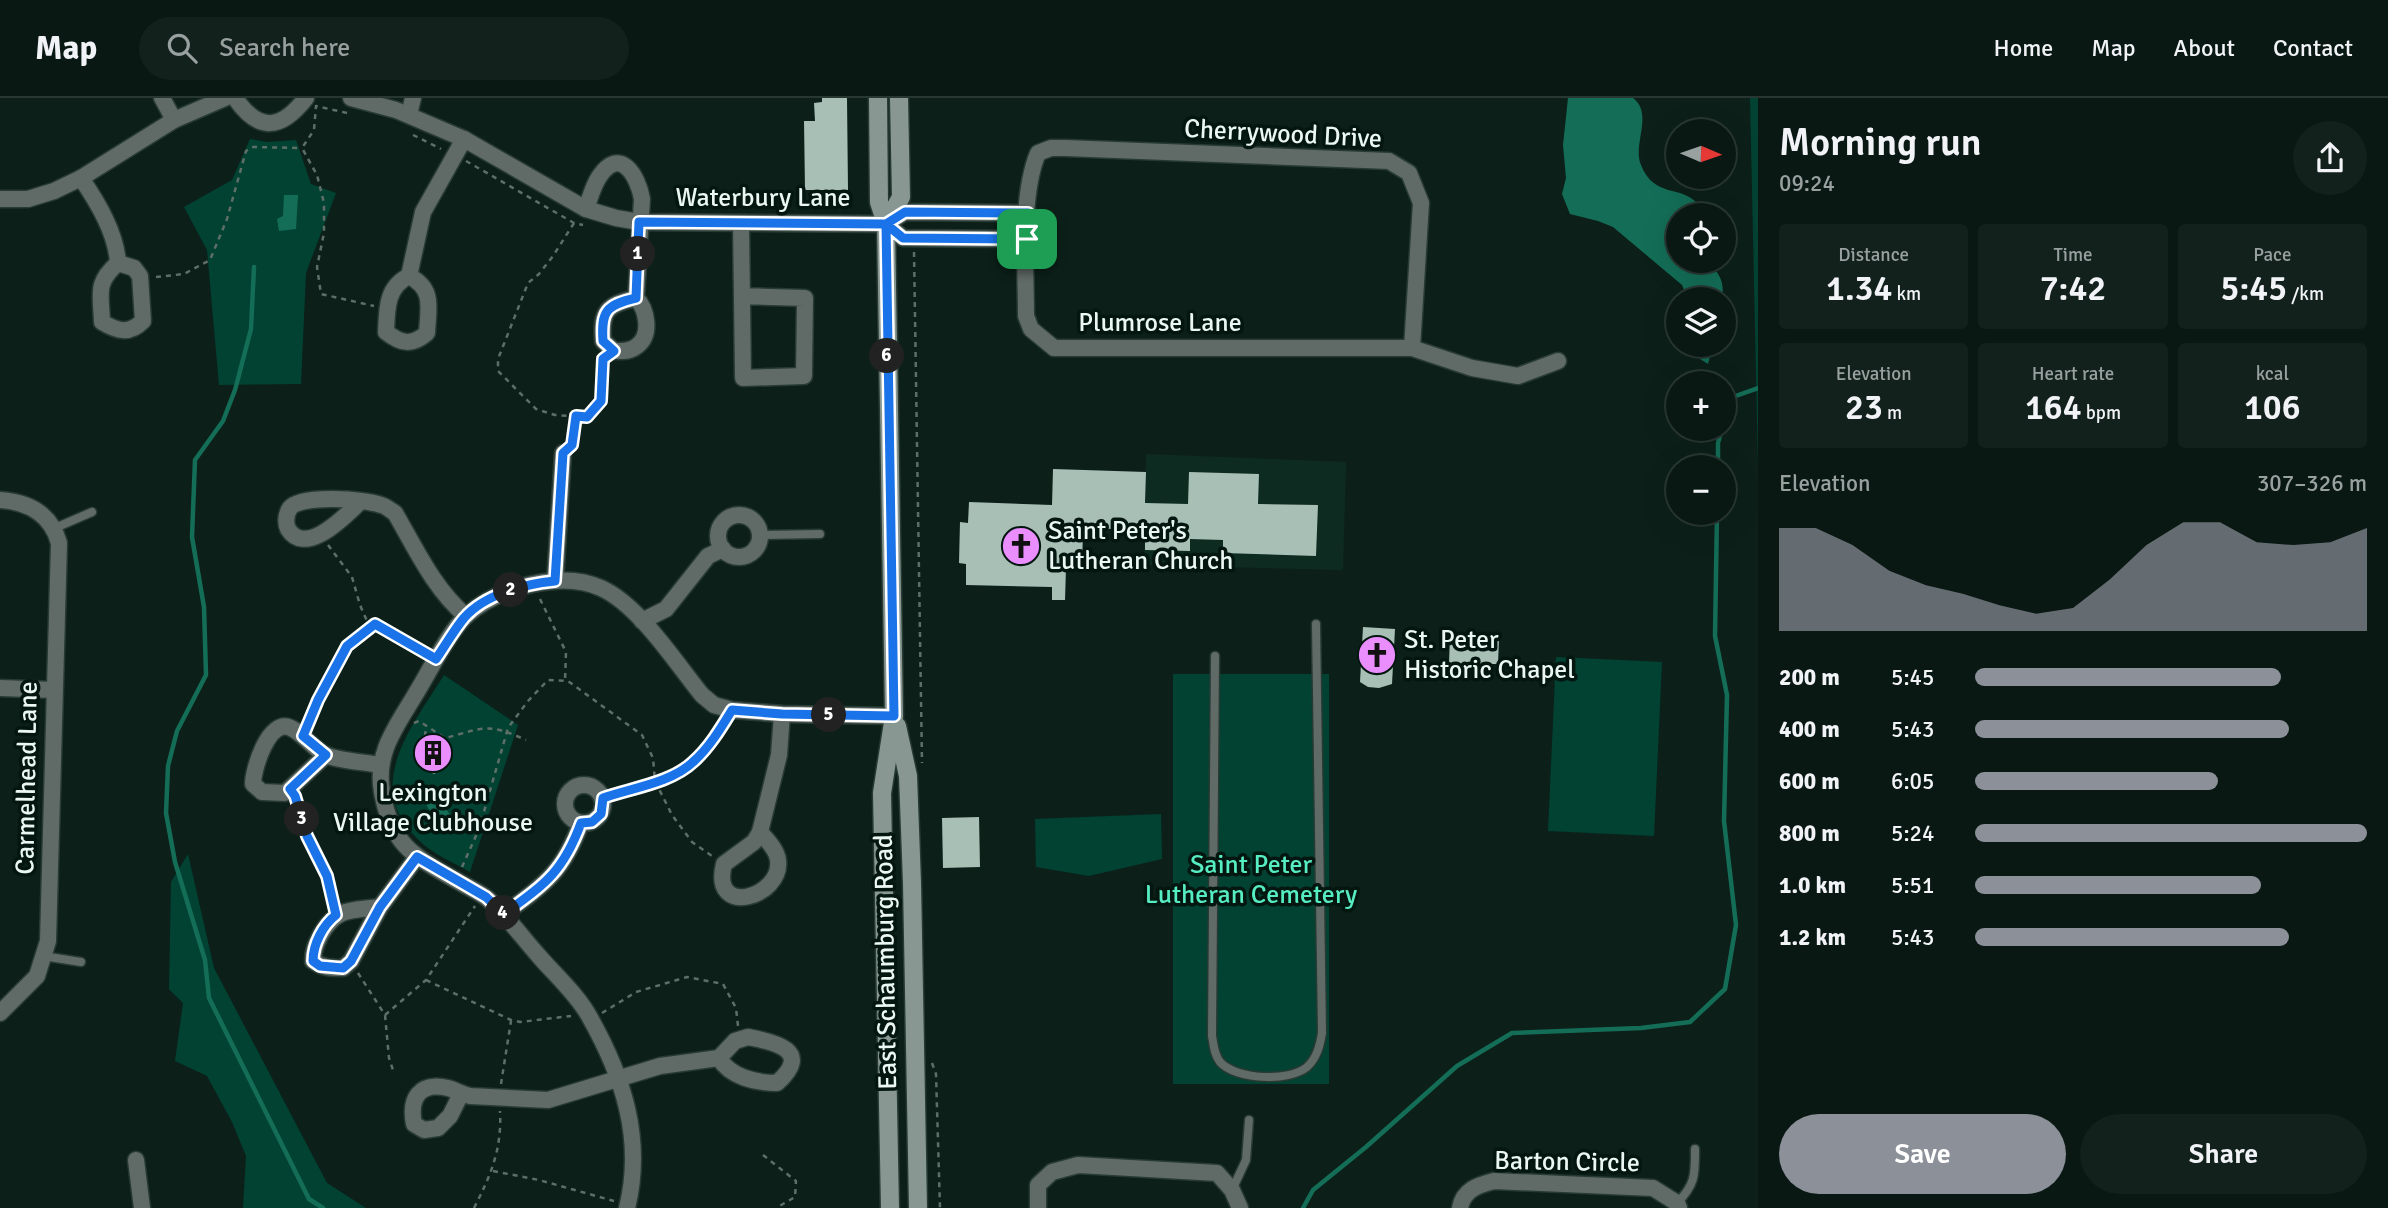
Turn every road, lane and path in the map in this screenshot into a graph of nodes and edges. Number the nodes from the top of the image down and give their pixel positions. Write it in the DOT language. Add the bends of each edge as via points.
graph roads {
  1 [pos="162,98"];
  2 [pos="225,98"];
  3 [pos="235,98"];
  4 [pos="413,98"];
  5 [pos="878,98"];
  6 [pos="899,98"];
  7 [pos="362,99"];
  8 [pos="311,102"];
  9 [pos="409,115"];
  10 [pos="174,120"];
  11 [pos="464,139"];
  12 [pos="302,148"];
  13 [pos="81,178"];
  14 [pos="0,199"];
  15 [pos="586,209"];
  16 [pos="1028,213"];
  17 [pos="639,222"];
  18 [pos="574,223"];
  19 [pos="741,223"];
  20 [pos="886,224"];
  21 [pos="914,238"];
  22 [pos="1027,239"];
  23 [pos="118,264"];
  24 [pos="409,276"];
  25 [pos="141,282"];
  26 [pos="742,296"];
  27 [pos="636,298"];
  28 [pos="387,305"];
  29 [pos="1412,348"];
  30 [pos="614,351"];
  31 [pos="1558,361"];
  32 [pos="576,416"];
  33 [pos="563,453"];
  34 [pos="0,500"];
  35 [pos="360,502"];
  36 [pos="92,512"];
  37 [pos="55,528"];
  38 [pos="323,534"];
  39 [pos="820,534"];
  40 [pos="760,535"];
  41 [pos="723,549"];
  42 [pos="555,581"];
  43 [pos="535,583"];
  44 [pos="466,616"];
  45 [pos="642,621"];
  46 [pos="1316,624"];
  47 [pos="370,628"];
  48 [pos="1215,656"];
  49 [pos="436,659"];
  50 [pos="565,681"];
  51 [pos="0,688"];
  52 [pos="54,690"];
  53 [pos="732,710"];
  54 [pos="782,714"];
  55 [pos="403,716"];
  56 [pos="894,716"];
  57 [pos="426,726"];
  58 [pos="506,732"];
  59 [pos="303,736"];
  60 [pos="425,736"];
  61 [pos="526,740"];
  62 [pos="326,755"];
  63 [pos="380,765"];
  64 [pos="922,770"];
  65 [pos="655,781"];
  66 [pos="290,789"];
  67 [pos="603,798"];
  68 [pos="581,823"];
  69 [pos="760,832"];
  70 [pos="417,857"];
  71 [pos="724,864"];
  72 [pos="455,880"];
  73 [pos="486,897"];
  74 [pos="380,907"];
  75 [pos="504,914"];
  76 [pos="336,915"];
  77 [pos="43,956"];
  78 [pos="81,962"];
  79 [pos="350,962"];
  80 [pos="0,1013"];
  81 [pos="385,1014"];
  82 [pos="511,1020"];
  83 [pos="719,1058"];
  84 [pos="931,1061"];
  85 [pos="394,1073"];
  86 [pos="618,1079"];
  87 [pos="461,1094"];
  88 [pos="500,1098"];
  89 [pos="1249,1120"];
  90 [pos="1695,1149"];
  91 [pos="763,1155"];
  92 [pos="136,1160"];
  93 [pos="492,1171"];
  94 [pos="1232,1190"];
  95 [pos="1678,1205"];
  96 [pos="627,1206"];
  97 [pos="142,1208"];
  98 [pos="474,1208"];
  99 [pos="776,1208"];
  100 [pos="890,1208"];
  101 [pos="918,1208"];
  102 [pos="940,1208"];
  103 [pos="1038,1208"];
  104 [pos="1240,1208"];
  105 [pos="1460,1208"];
  1 -- 10 [label="street"];
  2 -- 10 [label="street"];
  3 -- 8 [label="street" via="253,119 267,124 287,119"];
  4 -- 9 [label="street"];
  5 -- 20 [label="main road, East Schaumburg Road" via="879,202"];
  6 -- 20 [label="main road, East Schaumburg Road" via="901,197"];
  7 -- 9 [label="street, Waterbury Lane"];
  8 -- 12 [label="path" via="314,130"];
  9 -- 11 [label="street, Waterbury Lane"];
  10 -- 13 [label="street"];
  11 -- 15 [label="street, Waterbury Lane"];
  11 -- 24 [label="street" via="423,212"];
  12 -- 25 [label="path" via="252,147 246,151 228,219 211,260 184,274"];
  12 -- 28 [label="path" via="317,175 324,203 317,267 321,295"];
  13 -- 14 [label="street" via="29,199"];
  13 -- 23 [label="street" via="99,205 117,247"];
  15 -- 17 [label="street, Waterbury Lane"];
  15 -- 17 [label="street, Waterbury Lane" via="608,167 627,166 639,183"];
  16 -- 20 [label="street, Waterbury Lane" via="905,212"];
  16 -- 22 [label="street, Plumrose Lane"];
  16 -- 29 [label="street, Cherrywood Drive" via="1031,170 1038,153 1051,148 1389,161 1409,173 1421,203"];
  17 -- 19 [label="street, Waterbury Lane"];
  17 -- 27 [label="street"];
  18 -- 32 [label="path" via="554,256 528,283 498,359 498,371 536,409"];
  19 -- 20 [label="street, Waterbury Lane"];
  19 -- 26 [label="street"];
  20 -- 21 [label="street, Waterbury Lane" via="903,238"];
  20 -- 56 [label="main road, East Schaumburg Road"];
  21 -- 22 [label="street, Waterbury Lane"];
  21 -- 64 [label="path"];
  22 -- 29 [label="street, Plumrose Lane" via="1026,316 1031,329 1054,348"];
  23 -- 25 [label="street" via="134,268"];
  23 -- 25 [label="street" via="103,278 102,322 128,331 143,321"];
  24 -- 28 [label="street" via="389,295"];
  24 -- 28 [label="street" via="421,282 428,297 427,333 417,341 394,339 386,332"];
  26 -- 26 [label="street" via="743,378 804,376 804,298"];
  27 -- 30 [label="street" via="645,312 644,338 627,351"];
  27 -- 30 [label="street" via="605,313 603,341"];
  29 -- 31 [label="street, Plumrose Lane" via="1472,368 1518,376"];
  30 -- 32 [label="path" via="603,359 601,401 587,417"];
  32 -- 33 [label="path" via="572,445"];
  33 -- 42 [label="street"];
  34 -- 37 [label="street" via="26,504"];
  35 -- 38 [label="street"];
  35 -- 38 [label="street" via="303,501 290,509 286,526 292,534 301,538"];
  35 -- 44 [label="street" via="384,505 395,513 440,589"];
  36 -- 37 [label="lane"];
  37 -- 52 [label="street, Carmelhead Lane" via="59,542"];
  38 -- 47 [label="path" via="352,576"];
  39 -- 40 [label="lane"];
  40 -- 41 [label="street" via="757,548 747,556 734,556"];
  40 -- 41 [label="street" via="750,518 729,518 718,536"];
  41 -- 45 [label="street" via="708,556 666,609"];
  42 -- 43 [label="street"];
  42 -- 45 [label="street" via="599,587 617,596"];
  43 -- 44 [label="street" via="498,596"];
  43 -- 50 [label="path" via="566,652"];
  44 -- 49 [label="street"];
  45 -- 53 [label="street" via="702,695 714,705"];
  46 -- 48 [label="lane" via="1322,1033 1320,1046 1306,1068 1281,1077 1231,1070 1215,1054 1212,1036"];
  47 -- 49 [label="path" via="375,624"];
  47 -- 59 [label="path" via="347,646"];
  49 -- 55 [label="street"];
  50 -- 58 [label="path" via="548,680"];
  50 -- 65 [label="path" via="642,735 653,758"];
  51 -- 52 [label="street"];
  52 -- 77 [label="street, Carmelhead Lane" via="48,941"];
  53 -- 54 [label="street"];
  53 -- 65 [label="path" via="693,763"];
  54 -- 56 [label="street"];
  54 -- 69 [label="street" via="779,755"];
  55 -- 57 [label="path"];
  55 -- 63 [label="street"];
  56 -- 100 [label="main road, East Schaumburg Road" via="882,793"];
  56 -- 101 [label="main road, East Schaumburg Road" via="908,776"];
  57 -- 58 [label="path" via="445,738 480,727"];
  57 -- 60 [label="path"];
  58 -- 61 [label="path"];
  58 -- 72 [label="path" via="478,830"];
  59 -- 62 [label="street"];
  59 -- 66 [label="street" via="293,728 280,727 269,736 253,772 253,784 262,792"];
  62 -- 63 [label="street"];
  62 -- 66 [label="street"];
  63 -- 70 [label="street" via="388,819"];
  65 -- 67 [label="path"];
  65 -- 71 [label="path" via="692,842"];
  66 -- 76 [label="path" via="327,876"];
  67 -- 68 [label="street" via="601,814 592,822"];
  67 -- 68 [label="street" via="589,786 572,790 566,800 567,812"];
  68 -- 75 [label="street" via="570,852 553,875"];
  69 -- 71 [label="street"];
  69 -- 71 [label="street" via="778,858 778,872 770,886 749,897 732,896 724,890"];
  70 -- 72 [label="street"];
  70 -- 74 [label="street"];
  72 -- 73 [label="street"];
  73 -- 75 [label="street"];
  73 -- 81 [label="path" via="473,907 426,981"];
  74 -- 76 [label="street"];
  74 -- 79 [label="street"];
  75 -- 86 [label="street" via="588,1014"];
  76 -- 79 [label="street" via="313,948 313,961 331,968 343,968"];
  77 -- 78 [label="lane"];
  77 -- 80 [label="street, Carmelhead Lane" via="37,976"];
  79 -- 81 [label="path"];
  81 -- 85 [label="path"];
  82 -- 88 [label="path"];
  83 -- 86 [label="street" via="660,1066"];
  84 -- 102 [label="path" via="936,1074"];
  86 -- 88 [label="street" via="548,1100"];
  86 -- 96 [label="street" via="634,1151"];
  87 -- 88 [label="street"];
  88 -- 93 [label="path"];
  89 -- 94 [label="lane" via="1245,1160"];
  90 -- 95 [label="lane" via="1695,1176"];
  91 -- 99 [label="path" via="796,1181 795,1197"];
  92 -- 97 [label="street"];
  93 -- 96 [label="path"];
  93 -- 98 [label="path"];
  94 -- 103 [label="street" via="1217,1174 1077,1165 1052,1172 1038,1185"];
  94 -- 104 [label="street"];
  95 -- 105 [label="street, Barton Circle" via="1653,1188 1494,1181 1475,1186 1461,1199"];
}
